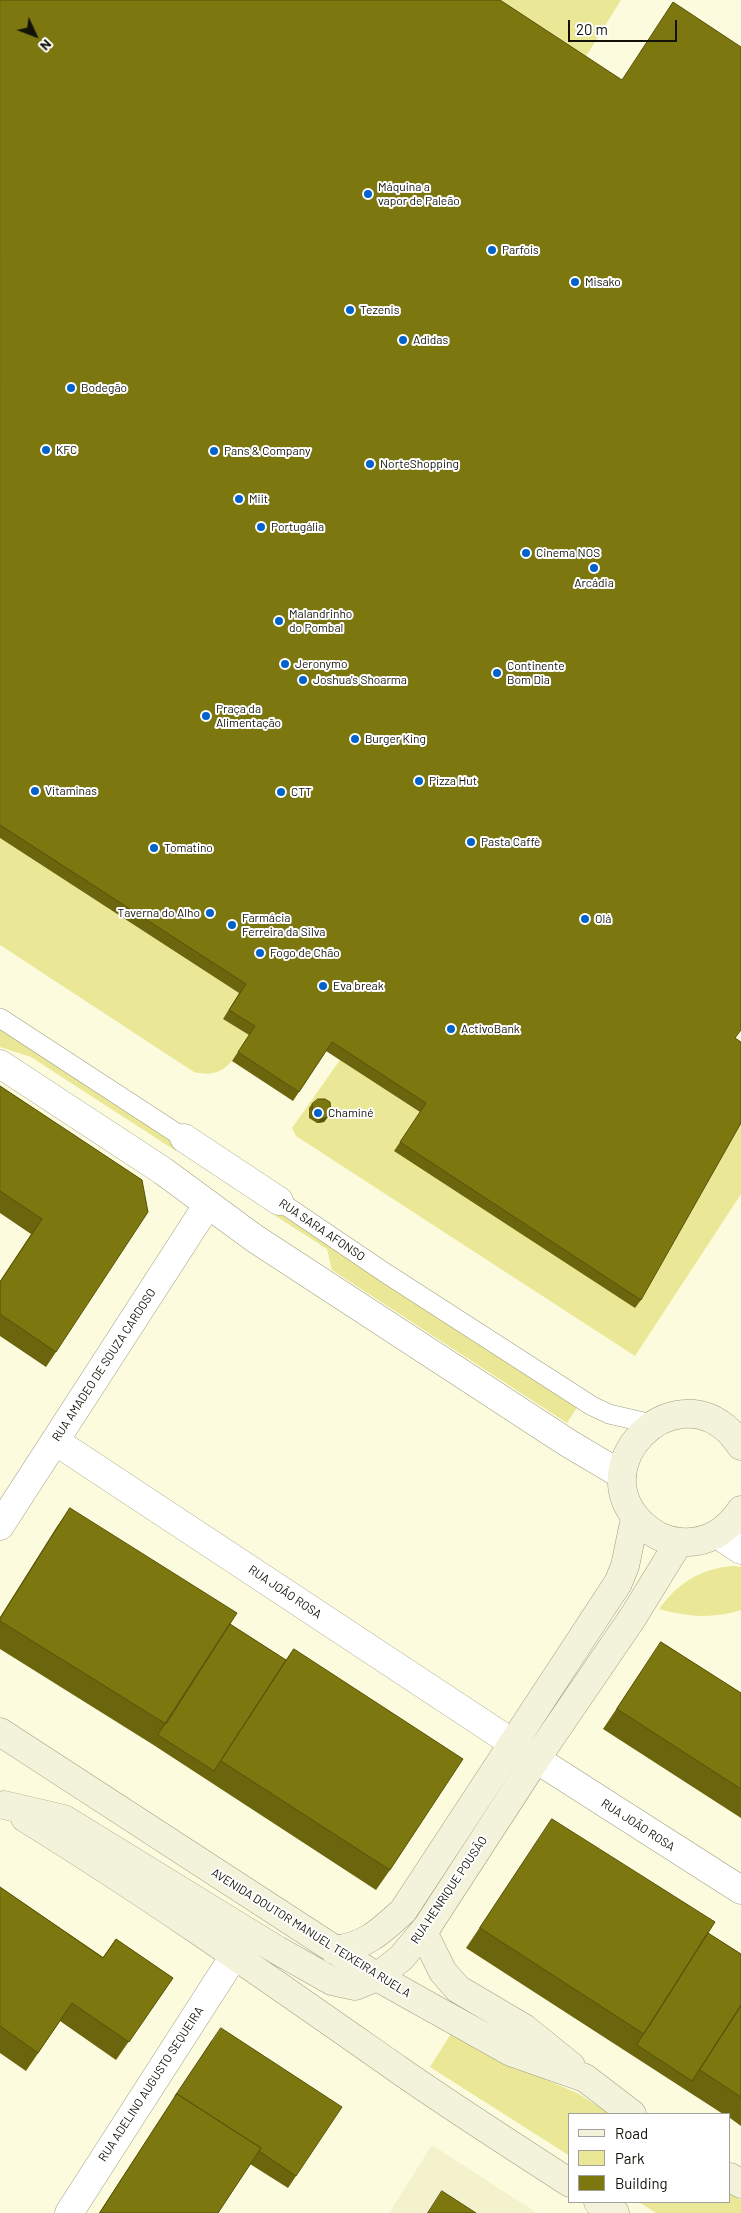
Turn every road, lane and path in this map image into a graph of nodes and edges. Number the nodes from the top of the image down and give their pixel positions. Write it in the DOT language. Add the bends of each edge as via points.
graph roads {
  1 [pos="0,1018"];
  2 [pos="0,1064"];
  3 [pos="184,1138"];
  4 [pos="279,1201"];
  5 [pos="208,1204"];
  6 [pos="652,1424"];
  7 [pos="55,1441"];
  8 [pos="741,1446"];
  9 [pos="622,1475"];
  10 [pos="741,1510"];
  11 [pos="635,1518"];
  12 [pos="0,1526"];
  13 [pos="717,1534"];
  14 [pos="678,1542"];
  15 [pos="741,1550"];
  16 [pos="0,1732"];
  17 [pos="514,1744"];
  18 [pos="536,1759"];
  19 [pos="2,1803"];
  20 [pos="741,1890"];
  21 [pos="423,1932"];
  22 [pos="334,1950"];
  23 [pos="234,1956"];
  24 [pos="377,1977"];
  25 [pos="586,2078"];
  26 [pos="631,2113"];
  27 [pos="568,2182"];
  28 [pos="69,2213"];
  1 -- 3 [label="lane, RUA SARA AFONSO"];
  2 -- 5 [label="street"];
  3 -- 4 [label="street, RUA SARA AFONSO"];
  4 -- 6 [label="lane, RUA SARA AFONSO" via="592,1406 609,1414"];
  5 -- 7 [label="street, RUA AMADEO DE SOUZA CARDOSO"];
  5 -- 9 [label="street" via="254,1238"];
  6 -- 8 [label="street" via="671,1416 692,1414 717,1423 729,1431"];
  6 -- 9 [label="street" via="626,1455"];
  7 -- 12 [label="street, RUA AMADEO DE SOUZA CARDOSO"];
  7 -- 17 [label="street, RUA JOÃO ROSA"];
  9 -- 11 [label="street" via="622,1490"];
  10 -- 13 [label="street"];
  11 -- 14 [label="street" via="647,1530"];
  11 -- 17 [label="street" via="618,1583"];
  13 -- 14 [label="street" via="692,1542"];
  13 -- 15 [label="street"];
  14 -- 18 [label="street, RUA HENRIQUE POUSÃO" via="643,1601"];
  16 -- 22 [label="street, AVENIDA DOUTOR MANUEL TEIXEIRA RUELA"];
  17 -- 22 [label="street" via="403,1911 377,1935 352,1948"];
  18 -- 20 [label="street, RUA JOÃO ROSA"];
  18 -- 21 [label="street, RUA HENRIQUE POUSÃO"];
  19 -- 23 [label="street"];
  19 -- 24 [label="street, RUA HENRIQUE POUSÃO" via="64,1819 332,1981 356,1986"];
  21 -- 24 [label="street, RUA HENRIQUE POUSÃO" via="401,1958"];
  21 -- 25 [label="street" via="442,1972 458,1989 524,2028"];
  22 -- 24 [label="street, AVENIDA DOUTOR MANUEL TEIXEIRA RUELA"];
  23 -- 27 [label="street"];
  23 -- 28 [label="street, RUA ADELINO AUGUSTO SEQUEIRA"];
  24 -- 25 [label="street, AVENIDA DOUTOR MANUEL TEIXEIRA RUELA" via="511,2052"];
  25 -- 26 [label="street, AVENIDA DOUTOR MANUEL TEIXEIRA RUELA"];
}
